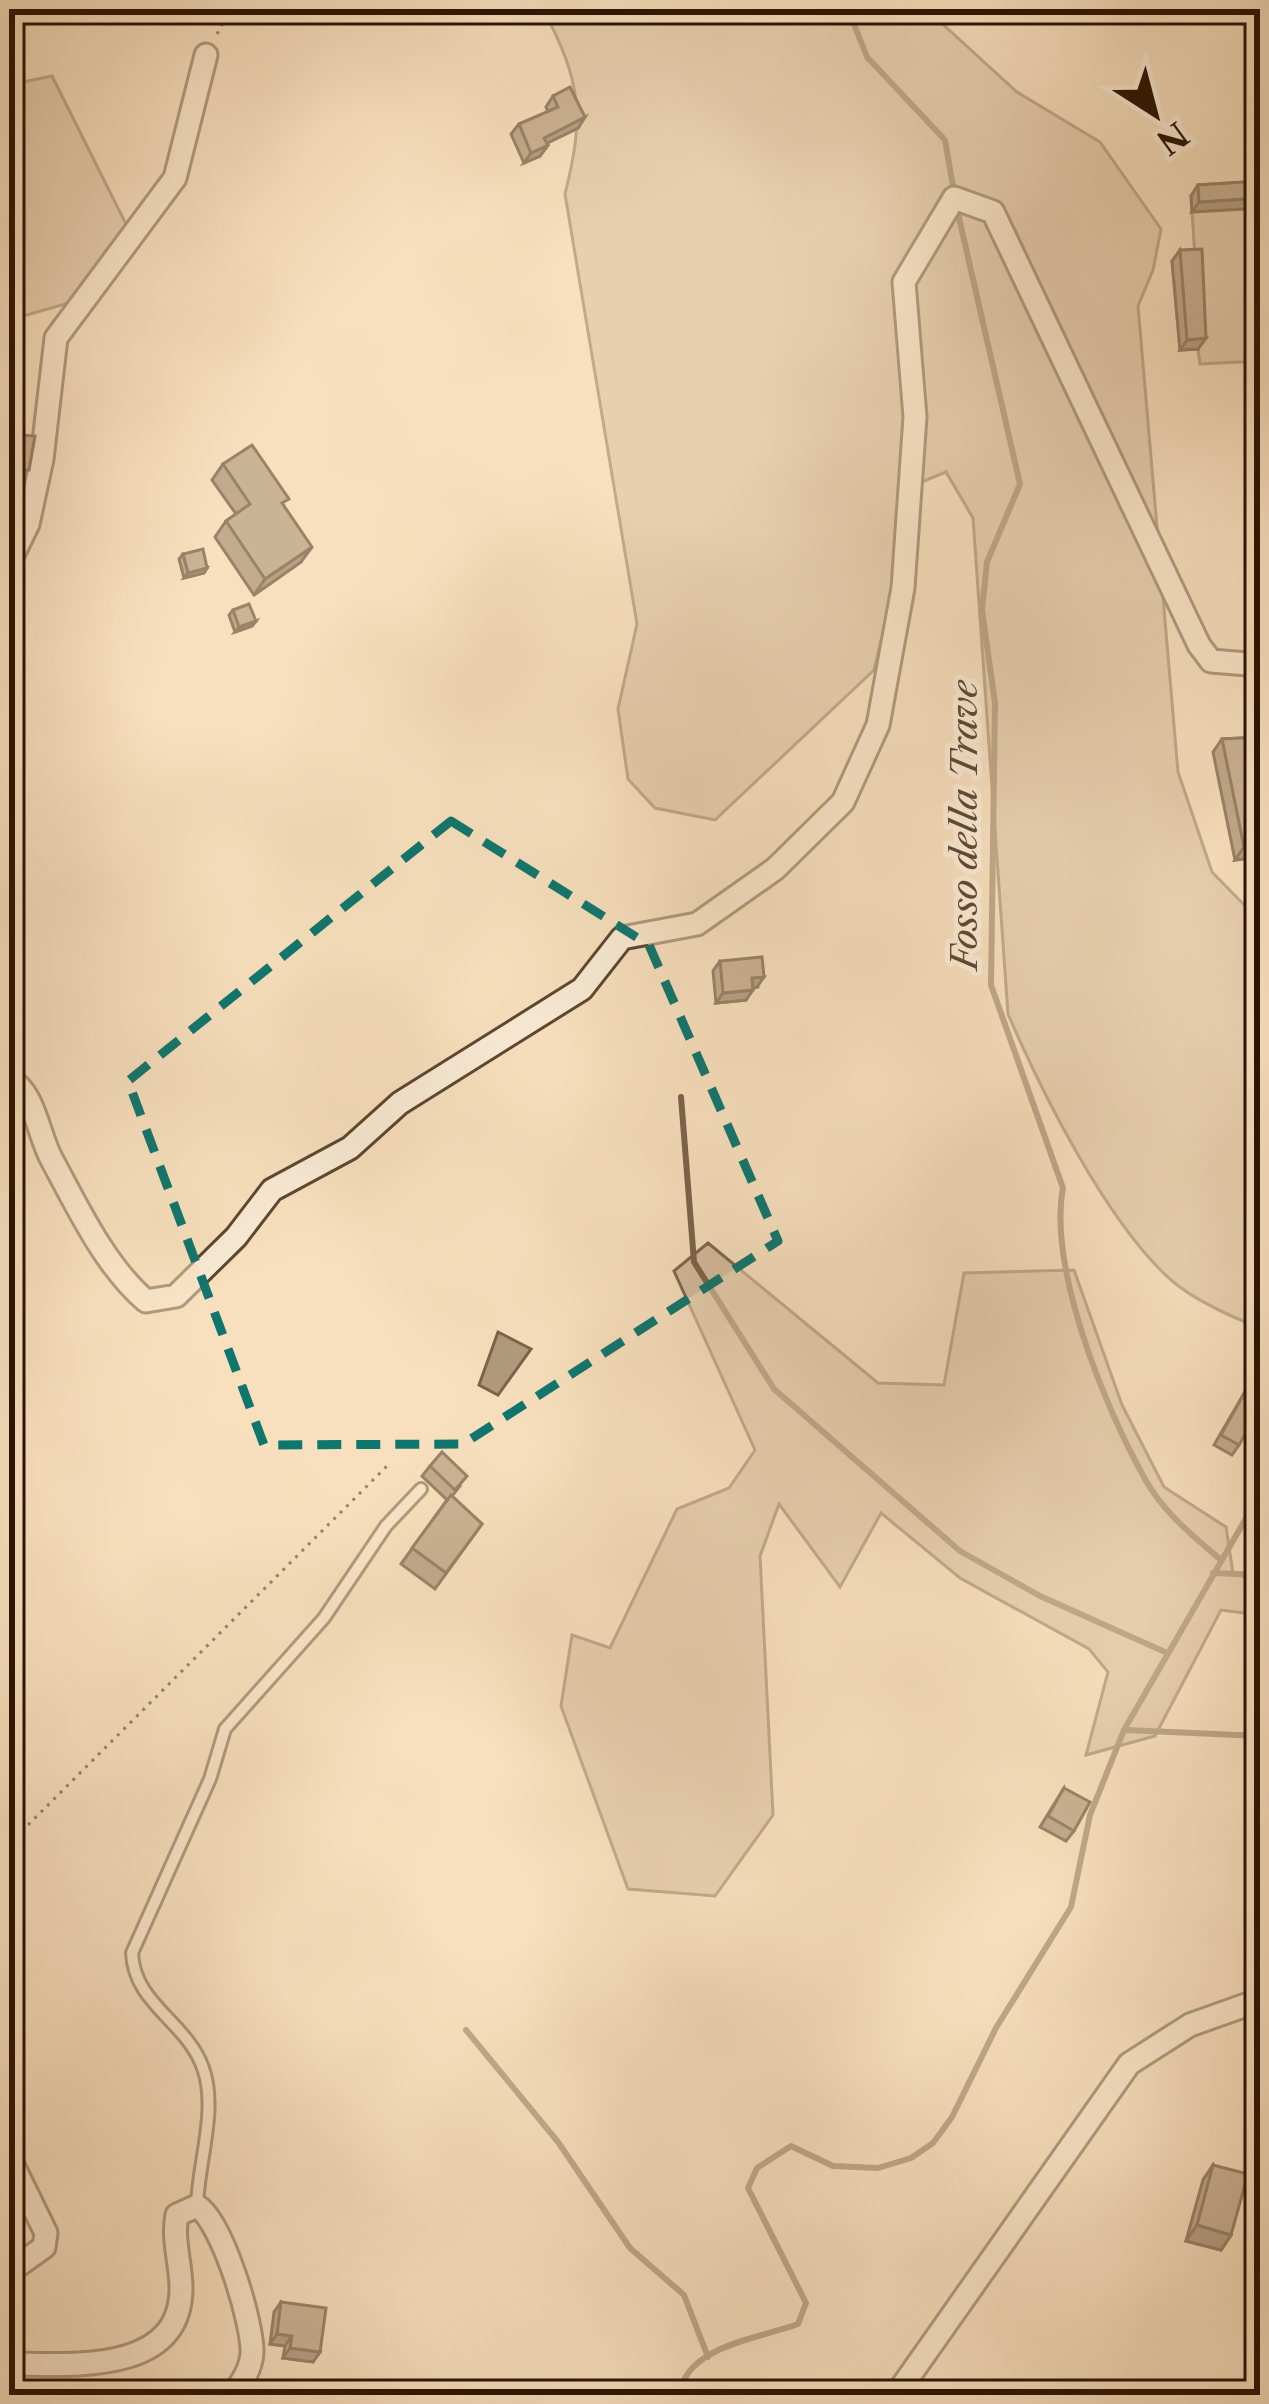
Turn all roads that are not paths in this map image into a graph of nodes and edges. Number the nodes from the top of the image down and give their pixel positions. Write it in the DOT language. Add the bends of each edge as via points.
graph roads {
  1 [pos="206,55"];
  2 [pos="9,563"];
  3 [pos="1260,665"];
  4 [pos="9,1079"];
  5 [pos="421,1489"];
  6 [pos="1260,2000"];
  7 [pos="9,2157"];
  8 [pos="197,2206"];
  9 [pos="9,2272"];
  10 [pos="9,2364"];
  11 [pos="232,2395"];
  12 [pos="896,2395"];
  1 -- 2 [label="street" via="175,178 56,338 31,510"];
  3 -- 4 [label="street" via="1211,661 1199,645 993,212 954,198 904,282 915,417 903,588 878,724 843,802 775,869 698,924 622,938 582,989 400,1102 350,1148 272,1190 176,1296 146,1301 122,1280 49,1156 25,1091"];
  5 -- 8 [label="lane" via="324,1618 226,1729 132,1953 133,1977 202,2066 208,2094"];
  6 -- 12 [label="street" via="1190,2025 1130,2064"];
  7 -- 9 [label="street" via="46,2233 36,2255"];
  8 -- 10 [label="street" via="177,2215 182,2293 171,2330 157,2344 98,2361"];
  8 -- 11 [label="street" via="214,2226 246,2311 252,2355"];
}
